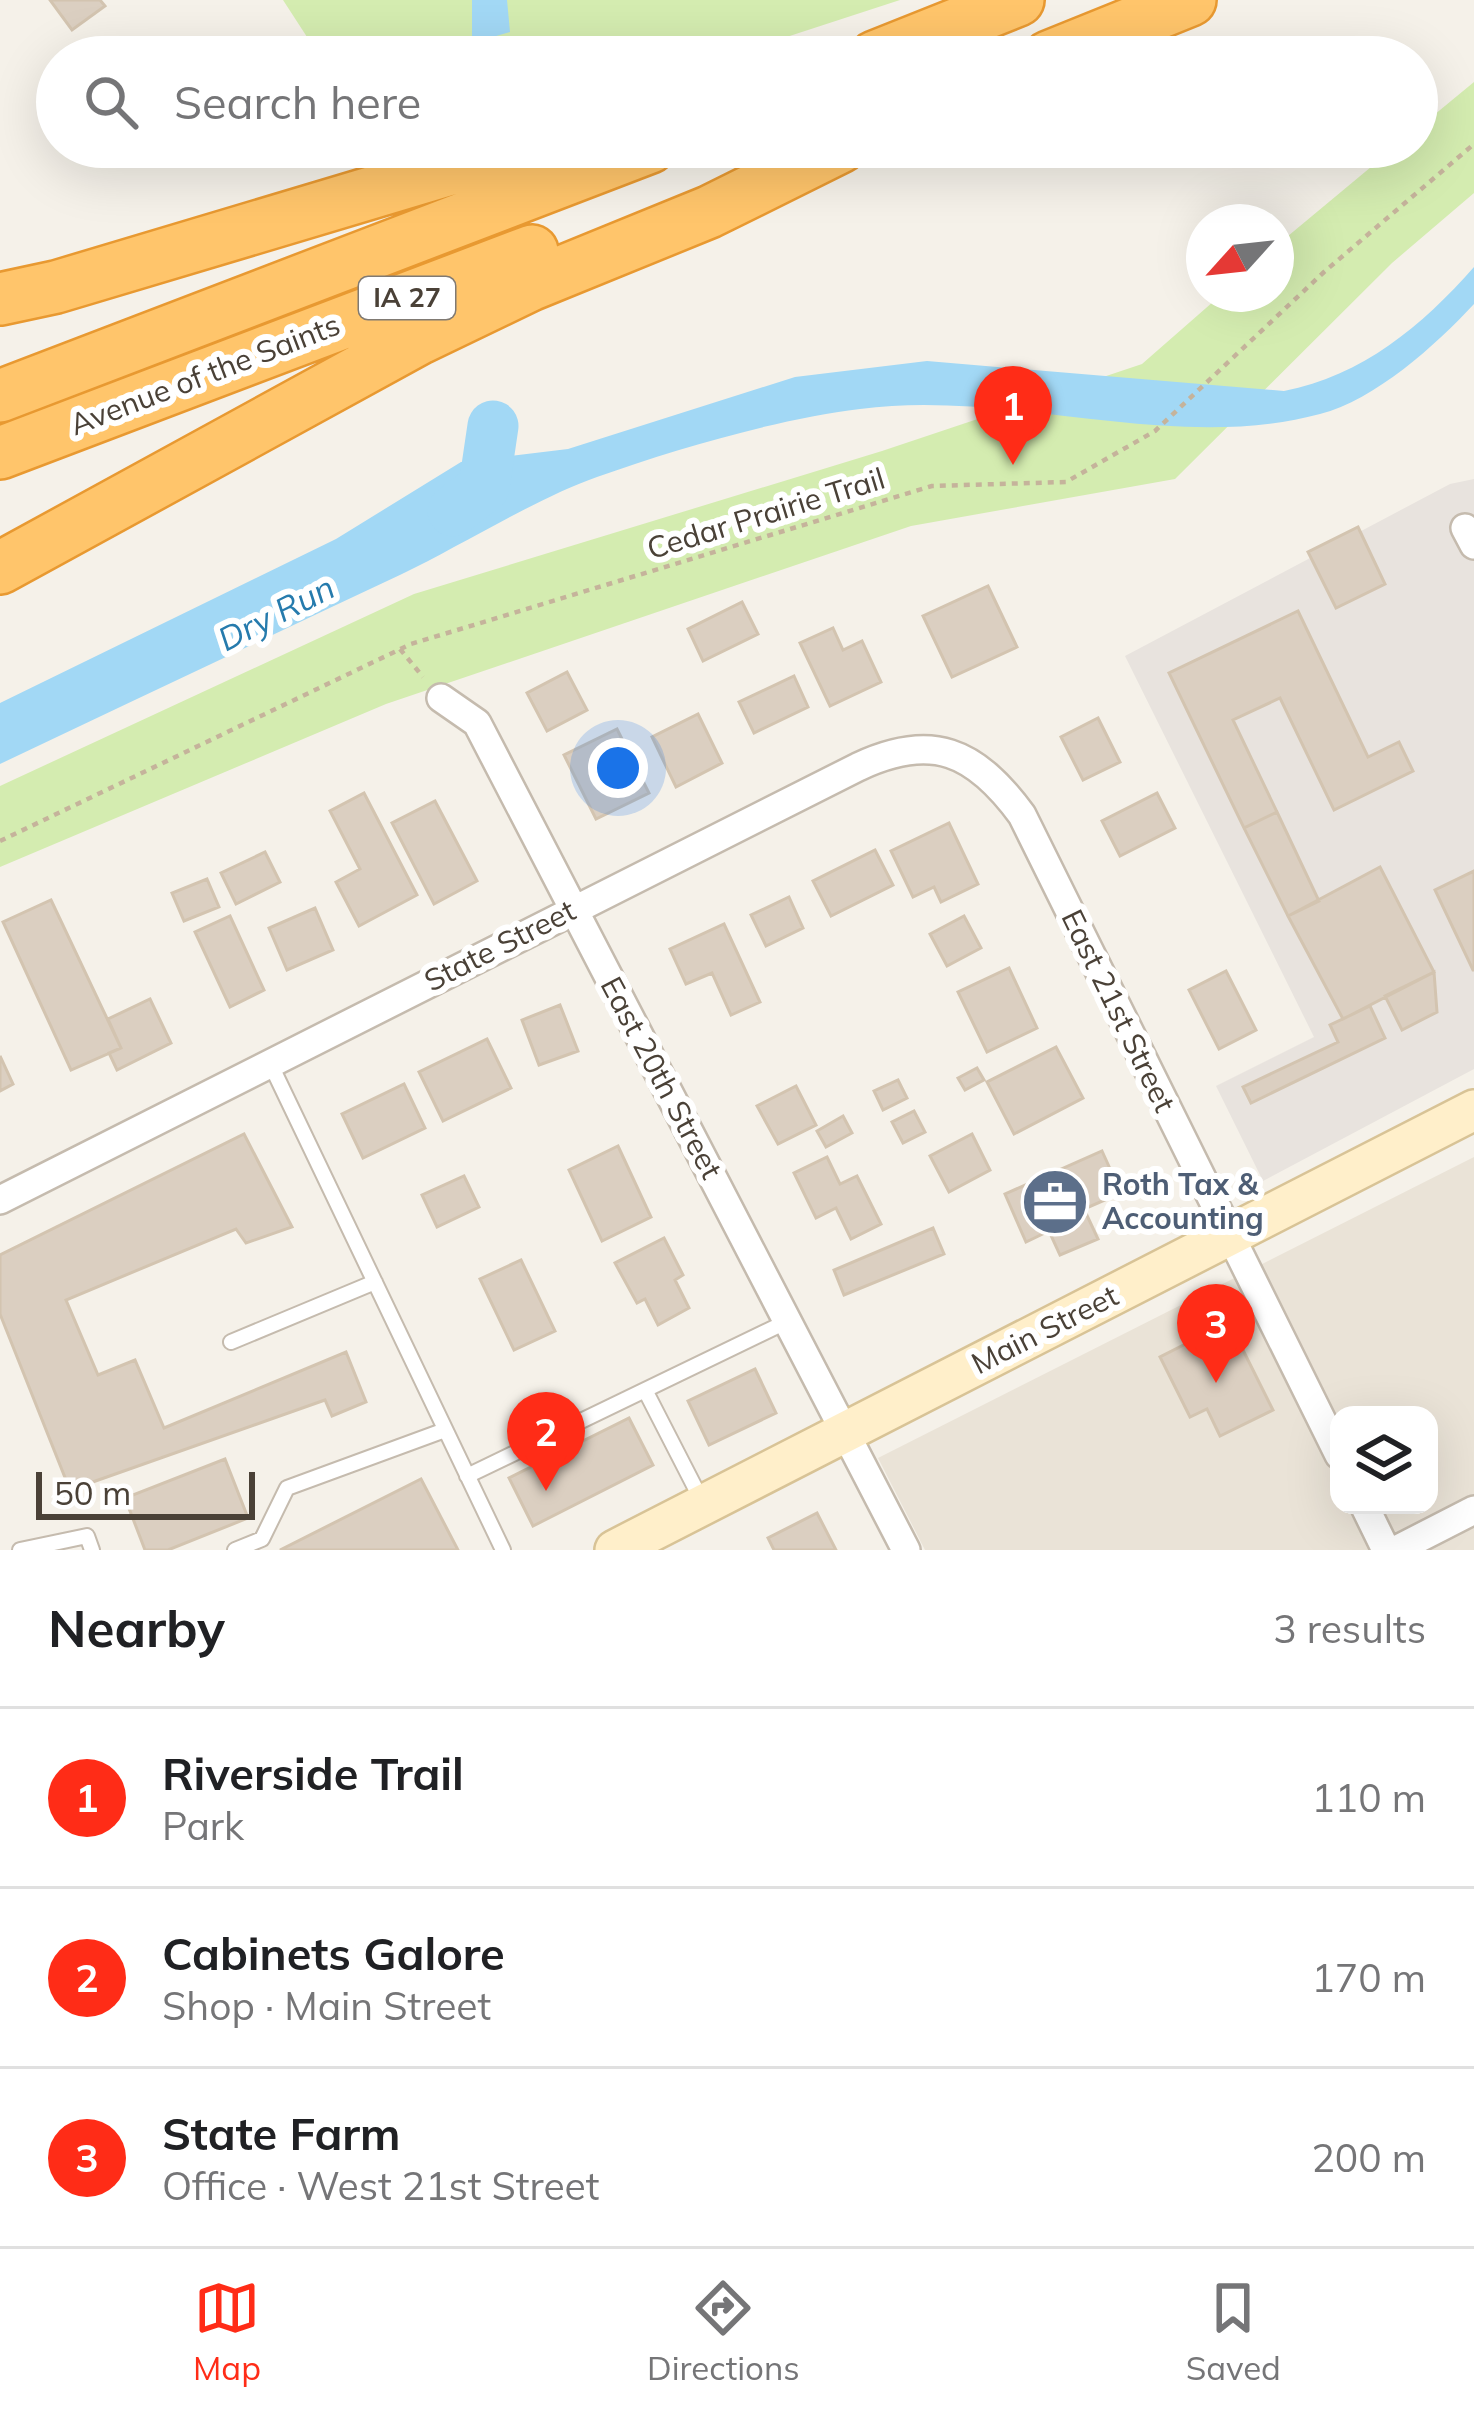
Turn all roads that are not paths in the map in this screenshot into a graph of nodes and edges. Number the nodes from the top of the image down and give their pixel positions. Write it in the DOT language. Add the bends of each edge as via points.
graph roads {
  1 [pos="1018,0"];
  2 [pos="1190,0"];
  3 [pos="940,31"];
  4 [pos="922,36"];
  5 [pos="928,36"];
  6 [pos="1101,36"];
  7 [pos="452,168"];
  8 [pos="595,168"];
  9 [pos="759,168"];
  10 [pos="798,168"];
  11 [pos="0,299"];
  12 [pos="0,396"];
  13 [pos="0,453"];
  14 [pos="0,568"];
  15 [pos="441,698"];
  16 [pos="1003,789"];
  17 [pos="573,909"];
  18 [pos="269,1063"];
  19 [pos="1474,1110"];
  20 [pos="0,1200"];
  21 [pos="1229,1235"];
  22 [pos="375,1282"];
  23 [pos="788,1321"];
  24 [pos="231,1342"];
  25 [pos="645,1390"];
  26 [pos="445,1430"];
  27 [pos="846,1432"];
  28 [pos="1330,1437"];
  29 [pos="467,1476"];
  30 [pos="704,1504"];
  31 [pos="1474,1510"];
  32 [pos="1368,1514"];
  33 [pos="20,1550"];
  34 [pos="92,1550"];
  35 [pos="235,1550"];
  36 [pos="502,1550"];
  37 [pos="615,1550"];
  38 [pos="906,1550"];
  39 [pos="1386,1550"];
  40 [pos="1396,1550"];
  1 -- 3 [label="highway"];
  2 -- 6 [label="highway"];
  3 -- 4 [label="highway"];
  3 -- 5 [label="highway"];
  7 -- 11 [label="highway"];
  8 -- 12 [label="highway, Avenue of the Saints / IA 27"];
  9 -- 13 [label="highway, Avenue of the Saints / IA 27"];
  10 -- 14 [label="highway" via="420,338"];
  15 -- 17 [label="street, East 20th Street" via="477,723"];
  16 -- 17 [label="street, State Street" via="965,758 915,747 889,753"];
  16 -- 21 [label="street, East 21st Street"];
  17 -- 18 [label="street, State Street"];
  17 -- 23 [label="street, East 20th Street"];
  18 -- 20 [label="street, State Street"];
  18 -- 22 [label="lane"];
  19 -- 21 [label="main road, Main Street"];
  21 -- 27 [label="main road, Main Street"];
  21 -- 28 [label="street, East 21st Street"];
  22 -- 24 [label="lane"];
  22 -- 26 [label="lane"];
  23 -- 25 [label="lane"];
  23 -- 27 [label="street, East 20th Street"];
  25 -- 29 [label="lane"];
  25 -- 30 [label="lane"];
  26 -- 29 [label="lane"];
  26 -- 35 [label="lane" via="287,1488 262,1539"];
  27 -- 30 [label="main road, Main Street"];
  27 -- 38 [label="street, East 20th Street"];
  29 -- 36 [label="lane"];
  30 -- 37 [label="main road, Main Street"];
  31 -- 40 [label="street"];
  32 -- 39 [label="street"];
  33 -- 34 [label="lane" via="87,1536"];
}
